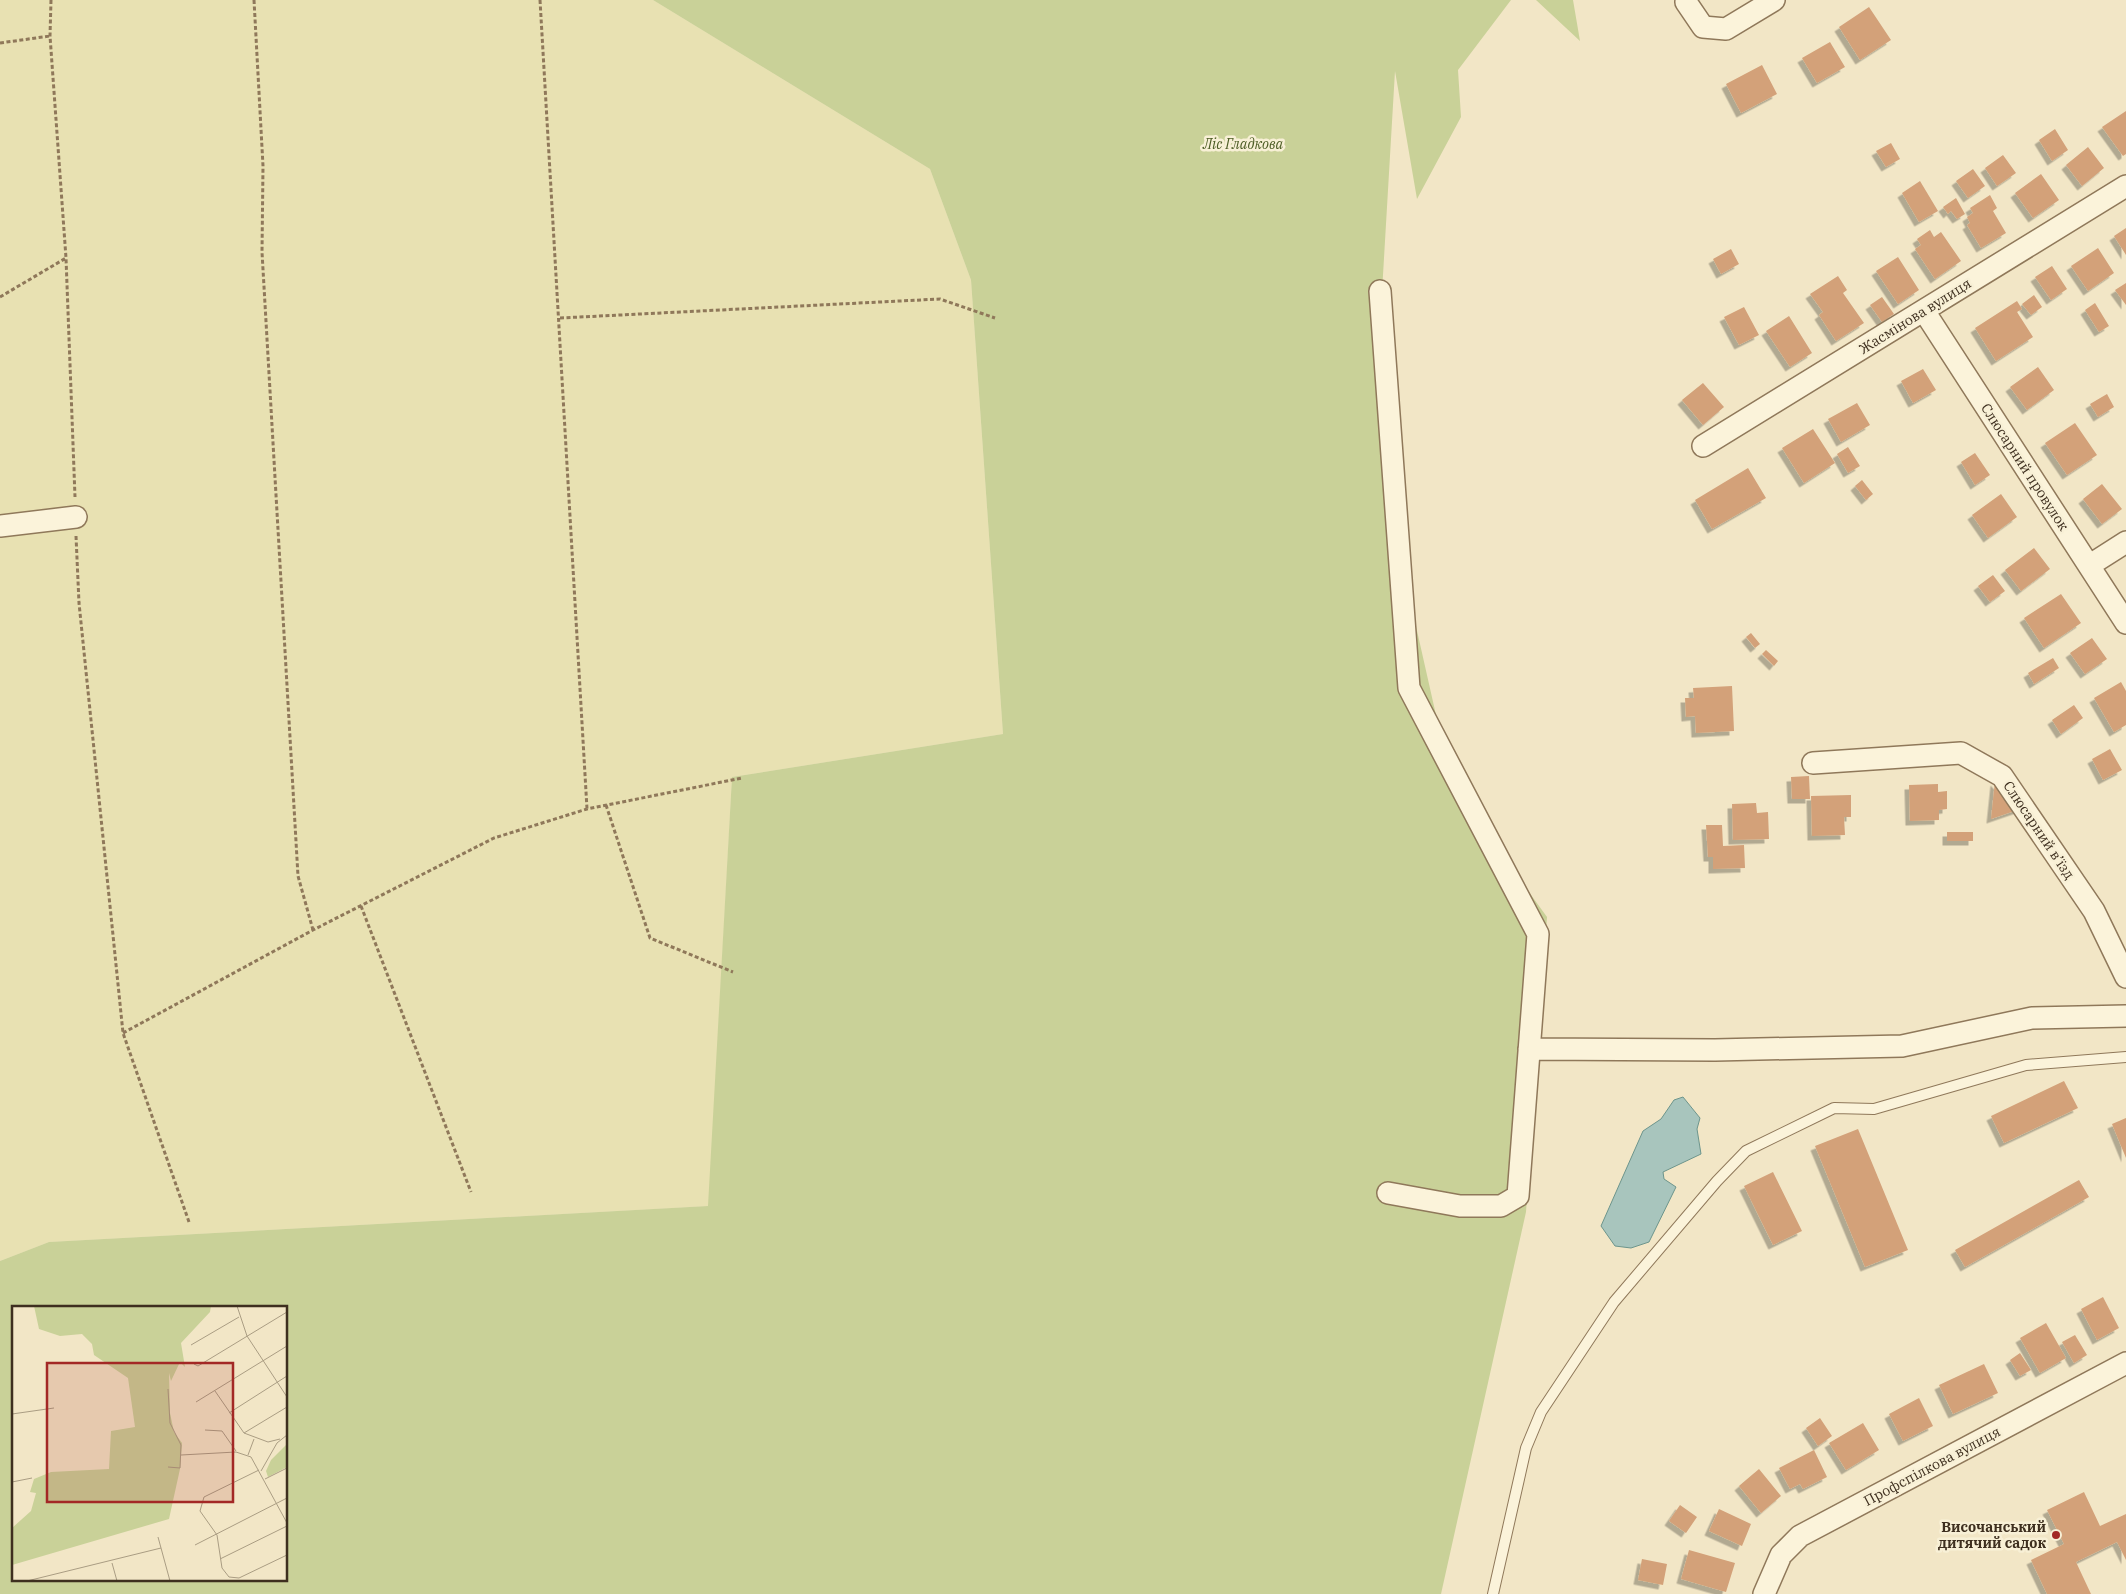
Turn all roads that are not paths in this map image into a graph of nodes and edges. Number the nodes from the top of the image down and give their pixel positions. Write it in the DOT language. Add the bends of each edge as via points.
graph roads {
  1 [pos="1774,0"];
  2 [pos="1686,2"];
  3 [pos="2126,186"];
  4 [pos="1380,291"];
  5 [pos="1924,311"];
  6 [pos="1703,446"];
  7 [pos="76,517"];
  8 [pos="0,526"];
  9 [pos="2126,542"];
  10 [pos="2090,565"];
  11 [pos="2126,623"];
  12 [pos="1813,763"];
  13 [pos="2126,977"];
  14 [pos="2126,1016"];
  15 [pos="1529,1048"];
  16 [pos="2126,1057"];
  17 [pos="1388,1193"];
  18 [pos="2126,1363"];
  19 [pos="1493,1594"];
  20 [pos="1764,1594"];
  1 -- 2 [label="street" via="1726,29 1703,27"];
  3 -- 5 [label="street, Жасмінова вулиця"];
  4 -- 15 [label="street" via="1409,688 1538,934"];
  5 -- 6 [label="street, Жасмінова вулиця"];
  5 -- 10 [label="street, Слюсарний провулок"];
  7 -- 8 [label="street"];
  9 -- 10 [label="street"];
  10 -- 11 [label="street, Слюсарний провулок"];
  12 -- 13 [label="street, Слюсарний в’їзд" via="1960,753 2002,776 2094,912"];
  14 -- 15 [label="street" via="2032,1018 1902,1046 1715,1050"];
  15 -- 17 [label="street" via="1518,1196 1501,1206 1460,1206"];
  16 -- 19 [label="lane" via="2026,1065 1874,1109 1834,1108 1746,1151 1614,1302 1541,1412 1526,1448"];
  18 -- 20 [label="street, Профспілкова вулиця" via="1800,1536 1780,1555"];
}
